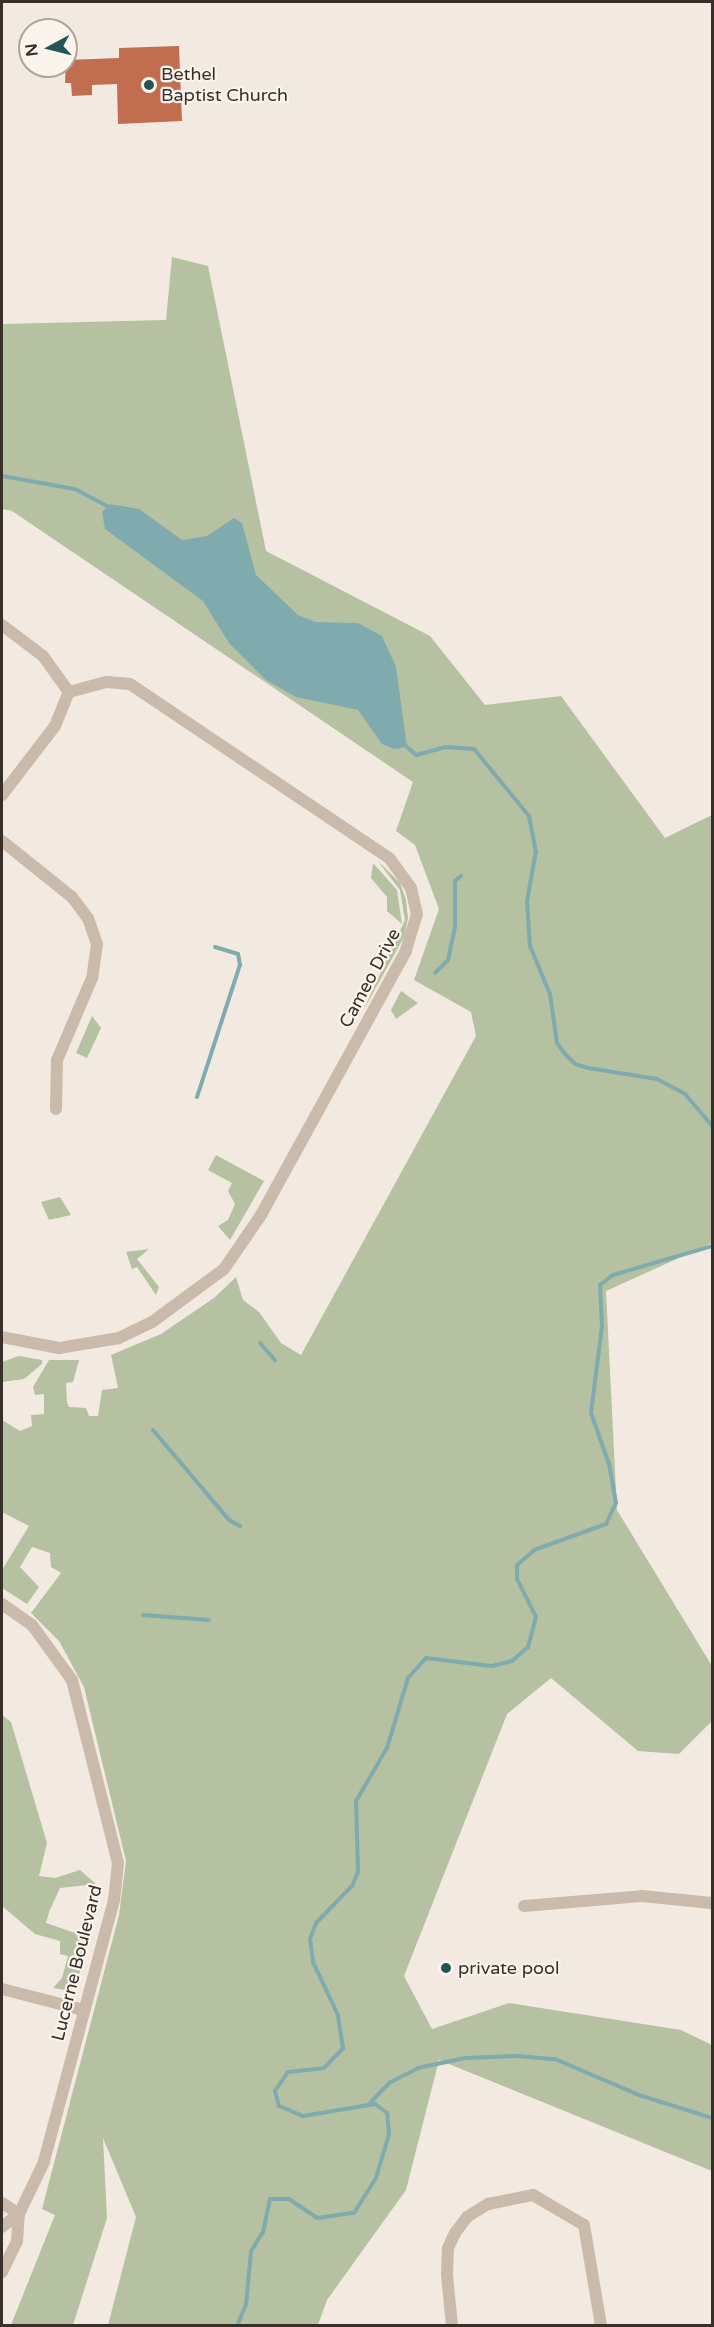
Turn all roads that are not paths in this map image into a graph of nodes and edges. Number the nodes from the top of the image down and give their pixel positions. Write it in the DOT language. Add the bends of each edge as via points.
graph roads {
  1 [pos="2,626"];
  2 [pos="69,692"];
  3 [pos="2,795"];
  4 [pos="2,841"];
  5 [pos="56,1109"];
  6 [pos="2,1337"];
  7 [pos="2,1604"];
  8 [pos="712,1903"];
  9 [pos="525,1906"];
  10 [pos="2,1989"];
  11 [pos="84,2010"];
  12 [pos="2,2203"];
  13 [pos="19,2214"];
  14 [pos="2,2227"];
  15 [pos="2,2272"];
  16 [pos="452,2325"];
  17 [pos="601,2325"];
  1 -- 2 [label="street" via="43,656"];
  2 -- 3 [label="street" via="55,726"];
  2 -- 6 [label="street, Cameo Drive" via="111,682 137,688 378,849 396,864 411,888 416,928 279,1184 224,1269 152,1322 119,1338 59,1348"];
  4 -- 5 [label="street" via="72,897 95,934 95,969 55,1067"];
  7 -- 11 [label="street, Lucerne Boulevard" via="32,1625 72,1680 114,1839 116,1887"];
  8 -- 9 [label="street" via="642,1896"];
  10 -- 11 [label="street"];
  11 -- 13 [label="street, Lucerne Boulevard" via="44,2162"];
  12 -- 13 [label="street"];
  13 -- 14 [label="street, Lucerne Boulevard"];
  13 -- 15 [label="street, Lucerne Boulevard" via="17,2241"];
  16 -- 17 [label="street" via="447,2274 448,2248 455,2233 467,2217 488,2204 533,2195 584,2225"];
}
